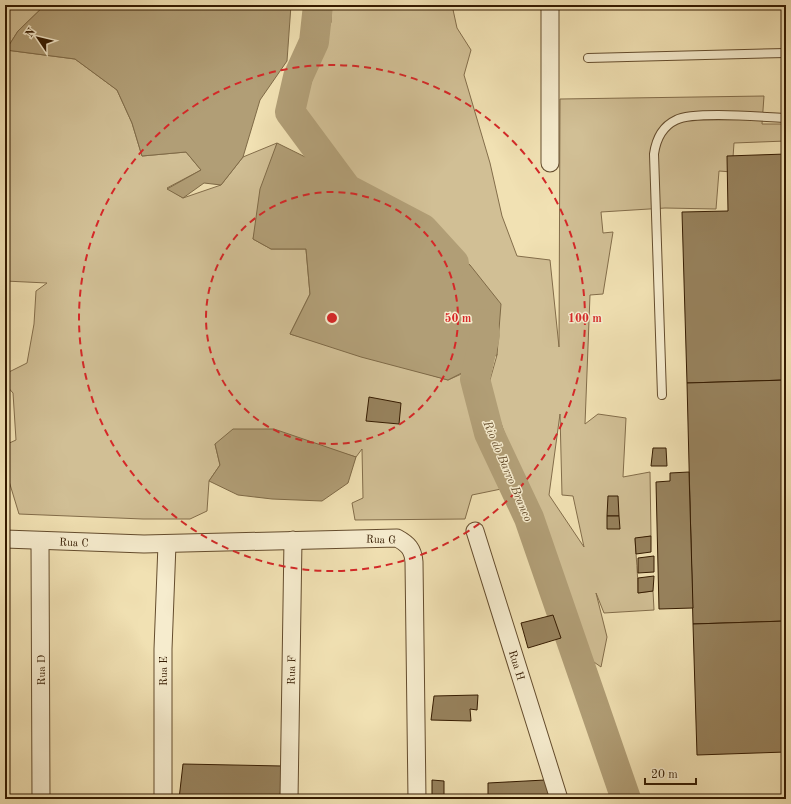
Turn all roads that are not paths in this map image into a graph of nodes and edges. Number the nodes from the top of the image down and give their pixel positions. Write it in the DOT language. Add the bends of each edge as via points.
graph roads {
  1 [pos="550,5"];
  2 [pos="786,53"];
  3 [pos="588,58"];
  4 [pos="786,118"];
  5 [pos="550,164"];
  6 [pos="662,395"];
  7 [pos="475,531"];
  8 [pos="5,540"];
  9 [pos="293,540"];
  10 [pos="40,541"];
  11 [pos="144,544"];
  12 [pos="167,544"];
  13 [pos="41,799"];
  14 [pos="163,799"];
  15 [pos="289,799"];
  16 [pos="417,799"];
  17 [pos="559,799"];
  1 -- 5 [label="street"];
  2 -- 3 [label="lane"];
  4 -- 6 [label="lane" via="687,117 676,120 657,138 654,154"];
  7 -- 17 [label="street, Rua H"];
  8 -- 10 [label="street, Rua C"];
  9 -- 12 [label="street, Rua G"];
  9 -- 15 [label="street, Rua F"];
  9 -- 16 [label="street, Rua G" via="397,538 407,544 414,553"];
  10 -- 11 [label="street, Rua C"];
  10 -- 13 [label="street, Rua D"];
  11 -- 12 [label="street, Rua G"];
  12 -- 14 [label="street, Rua E" via="163,649"];
}
